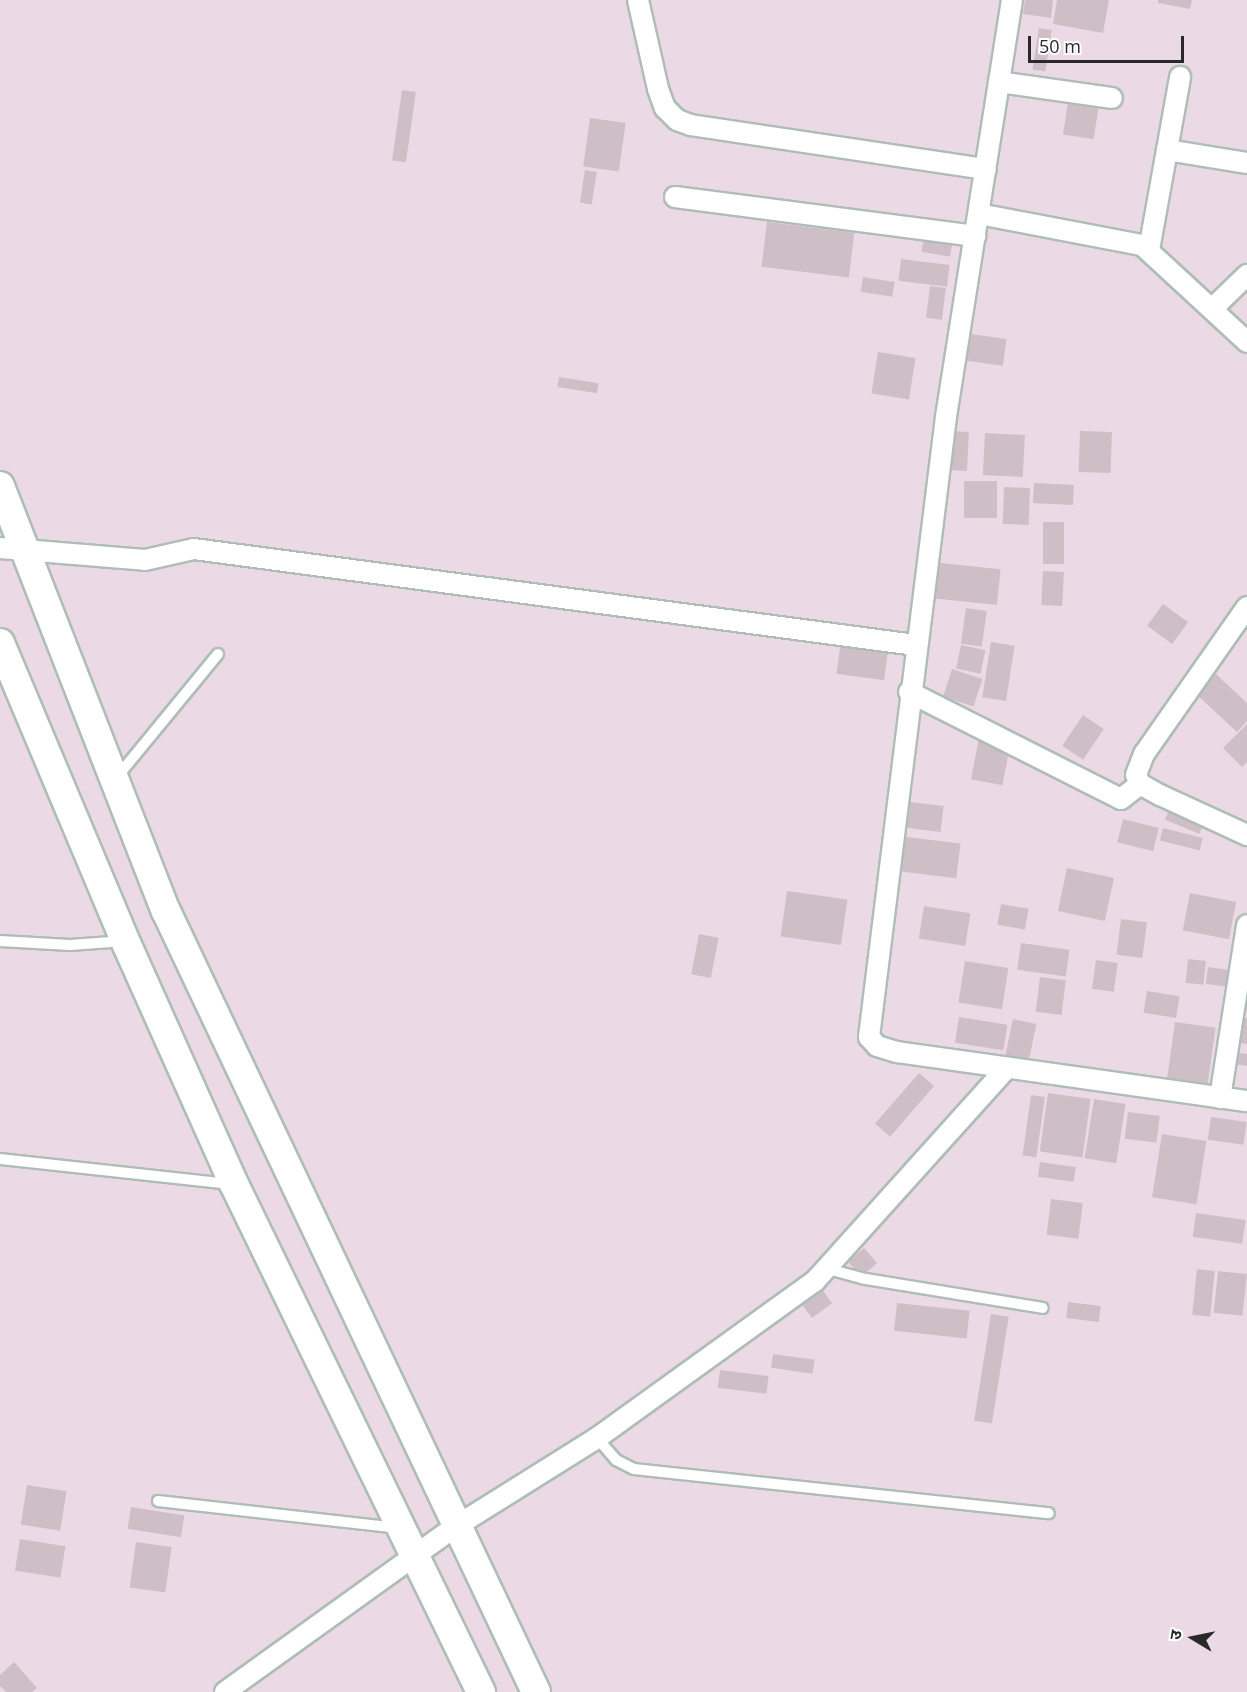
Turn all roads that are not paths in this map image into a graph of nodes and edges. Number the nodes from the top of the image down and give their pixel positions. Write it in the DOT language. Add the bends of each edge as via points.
graph roads {
  1 [pos="638,0"];
  2 [pos="1012,0"];
  3 [pos="1180,77"];
  4 [pos="999,82"];
  5 [pos="1112,98"];
  6 [pos="1167,150"];
  7 [pos="1247,163"];
  8 [pos="986,169"];
  9 [pos="675,197"];
  10 [pos="979,214"];
  11 [pos="975,236"];
  12 [pos="1149,250"];
  13 [pos="1247,275"];
  14 [pos="1212,309"];
  15 [pos="1247,342"];
  16 [pos="0,486"];
  17 [pos="12,549"];
  18 [pos="1247,607"];
  19 [pos="0,643"];
  20 [pos="915,645"];
  21 [pos="218,654"];
  22 [pos="909,692"];
  23 [pos="116,779"];
  24 [pos="1140,784"];
  25 [pos="1247,836"];
  26 [pos="1247,925"];
  27 [pos="0,941"];
  28 [pos="125,941"];
  29 [pos="1007,1068"];
  30 [pos="1220,1098"];
  31 [pos="1247,1101"];
  32 [pos="0,1159"];
  33 [pos="234,1184"];
  34 [pos="828,1269"];
  35 [pos="1043,1308"];
  36 [pos="597,1437"];
  37 [pos="158,1501"];
  38 [pos="1049,1514"];
  39 [pos="455,1527"];
  40 [pos="400,1528"];
  41 [pos="415,1556"];
  42 [pos="225,1692"];
  43 [pos="481,1692"];
  44 [pos="536,1692"];
  1 -- 8 [label="street" via="658,89 665,108 677,120"];
  2 -- 4 [label="street"];
  3 -- 6 [label="street"];
  4 -- 5 [label="street"];
  4 -- 8 [label="street"];
  6 -- 7 [label="street"];
  6 -- 12 [label="street"];
  8 -- 10 [label="street"];
  9 -- 11 [label="street"];
  10 -- 11 [label="street"];
  10 -- 12 [label="street" via="1117,238"];
  11 -- 20 [label="street"];
  12 -- 14 [label="street"];
  13 -- 14 [label="street"];
  14 -- 15 [label="street"];
  16 -- 17 [label="street"];
  17 -- 20 [label="street" via="145,560 194,549"];
  17 -- 23 [label="street"];
  18 -- 24 [label="street" via="1144,754 1136,775"];
  19 -- 28 [label="street"];
  20 -- 22 [label="street"];
  21 -- 23 [label="lane"];
  22 -- 24 [label="street" via="1121,799"];
  22 -- 29 [label="street" via="869,1037 877,1046 897,1052"];
  23 -- 39 [label="street" via="166,911"];
  24 -- 25 [label="street"];
  26 -- 30 [label="street"];
  27 -- 28 [label="lane" via="70,945"];
  28 -- 33 [label="street"];
  29 -- 30 [label="street"];
  29 -- 34 [label="street"];
  30 -- 31 [label="street"];
  32 -- 33 [label="lane"];
  33 -- 40 [label="street"];
  34 -- 35 [label="lane" via="866,1279"];
  34 -- 36 [label="street"];
  36 -- 38 [label="lane" via="616,1460 634,1469"];
  36 -- 39 [label="street"];
  37 -- 40 [label="lane"];
  39 -- 41 [label="street"];
  39 -- 44 [label="street"];
  40 -- 41 [label="street"];
  41 -- 42 [label="street"];
  41 -- 43 [label="street"];
}
